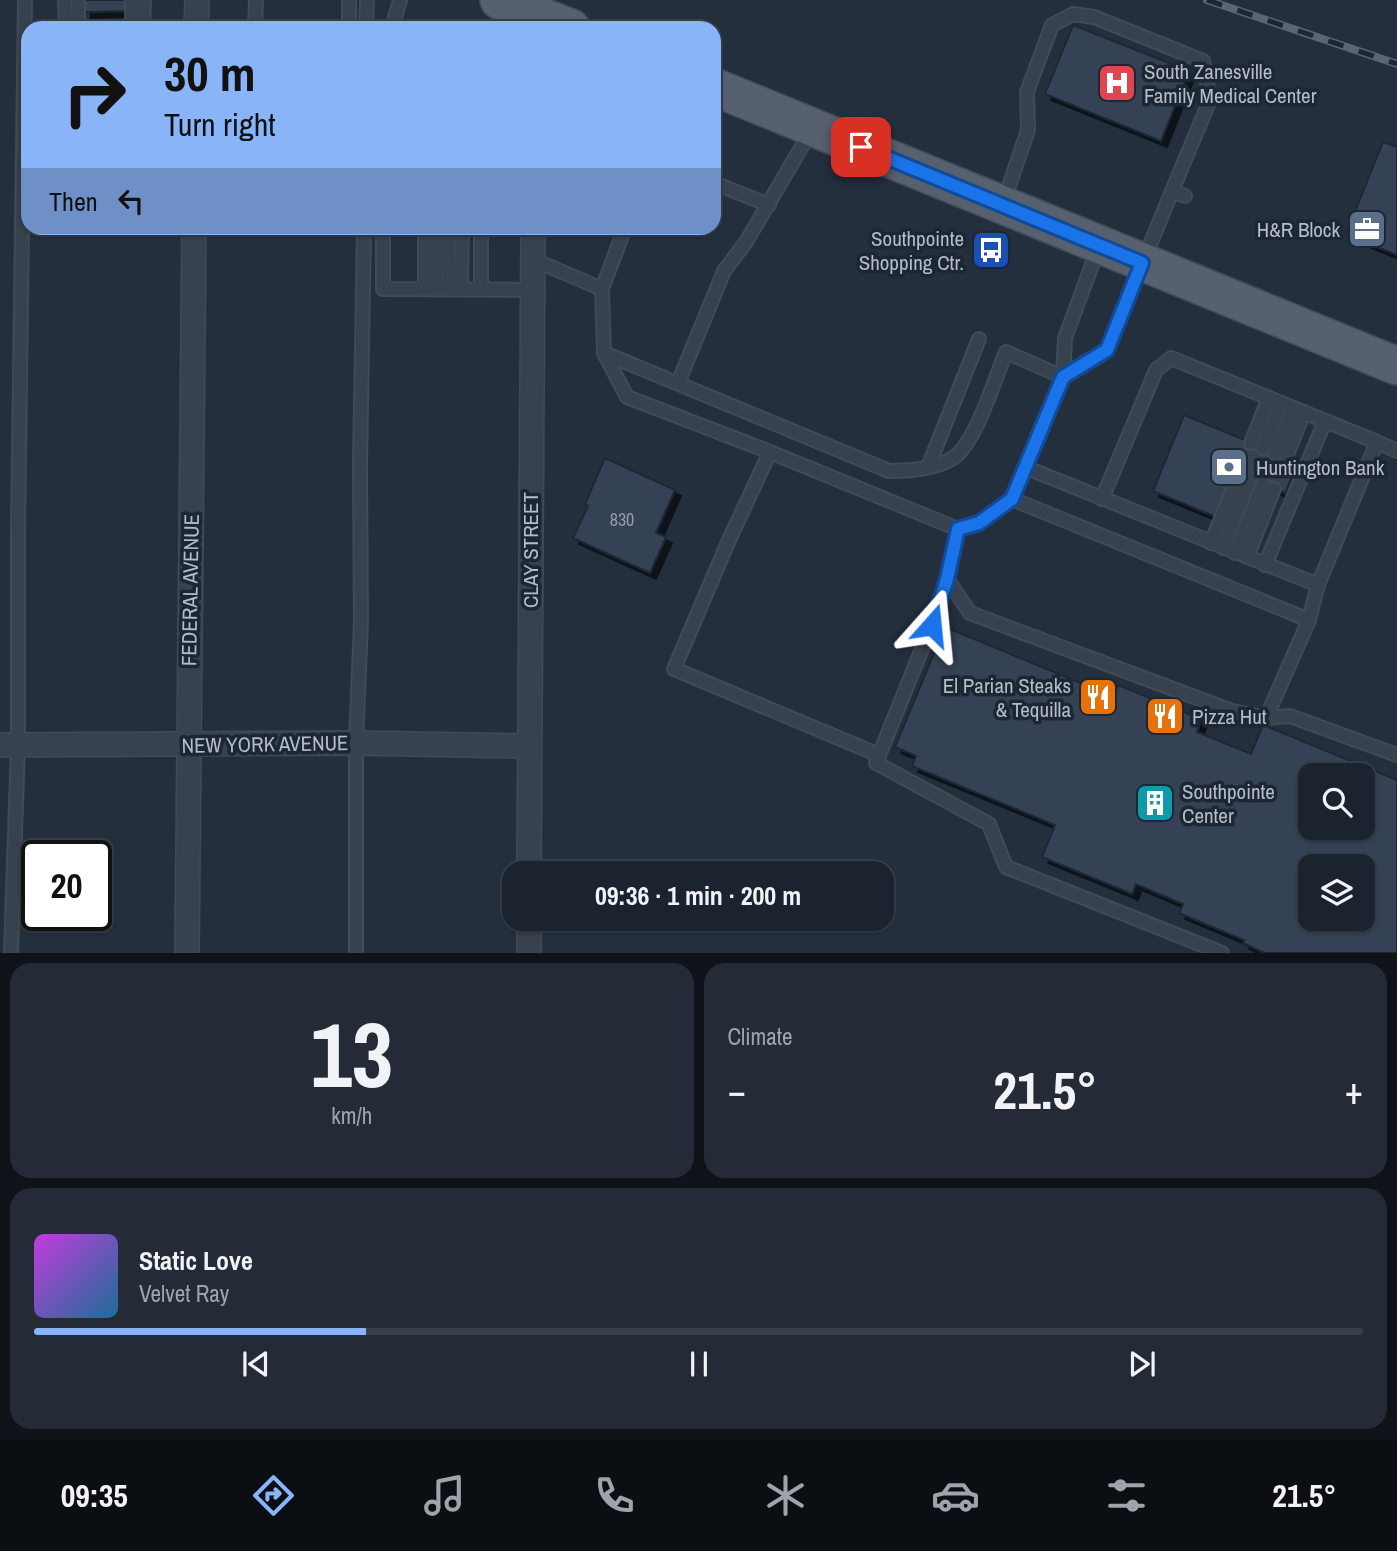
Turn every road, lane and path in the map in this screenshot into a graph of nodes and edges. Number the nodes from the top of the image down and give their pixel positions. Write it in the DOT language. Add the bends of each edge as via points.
graph roads {
  1 [pos="25,0"];
  2 [pos="65,0"];
  3 [pos="78,0"];
  4 [pos="132,0"];
  5 [pos="144,0"];
  6 [pos="197,0"];
  7 [pos="256,0"];
  8 [pos="349,0"];
  9 [pos="367,0"];
  10 [pos="400,0"];
  11 [pos="499,0"];
  12 [pos="25,21"];
  13 [pos="66,21"];
  14 [pos="78,21"];
  15 [pos="132,21"];
  16 [pos="143,21"];
  17 [pos="197,21"];
  18 [pos="256,21"];
  19 [pos="349,21"];
  20 [pos="366,21"];
  21 [pos="394,21"];
  22 [pos="544,21"];
  23 [pos="721,90"];
  24 [pos="813,127"];
  25 [pos="721,186"];
  26 [pos="1172,191"];
  27 [pos="1185,196"];
  28 [pos="769,205"];
  29 [pos="1003,205"];
  30 [pos="22,235"];
  31 [pos="194,235"];
  32 [pos="364,235"];
  33 [pos="383,235"];
  34 [pos="427,235"];
  35 [pos="438,235"];
  36 [pos="448,235"];
  37 [pos="460,235"];
  38 [pos="481,235"];
  39 [pos="533,235"];
  40 [pos="622,235"];
  41 [pos="1099,245"];
  42 [pos="532,259"];
  43 [pos="1142,263"];
  44 [pos="443,289"];
  45 [pos="481,289"];
  46 [pos="602,289"];
  47 [pos="532,290"];
  48 [pos="979,339"];
  49 [pos="604,353"];
  50 [pos="1397,366"];
  51 [pos="1063,377"];
  52 [pos="678,383"];
  53 [pos="1287,405"];
  54 [pos="1325,421"];
  55 [pos="1377,442"];
  56 [pos="1397,451"];
  57 [pos="770,452"];
  58 [pos="928,467"];
  59 [pos="1027,468"];
  60 [pos="1244,477"];
  61 [pos="1268,487"];
  62 [pos="1012,499"];
  63 [pos="1102,499"];
  64 [pos="958,529"];
  65 [pos="1229,550"];
  66 [pos="1265,565"];
  67 [pos="947,579"];
  68 [pos="1318,585"];
  69 [pos="1309,620"];
  70 [pos="1266,718"];
  71 [pos="356,743"];
  72 [pos="189,744"];
  73 [pos="9,745"];
  74 [pos="529,746"];
  75 [pos="879,755"];
  76 [pos="1397,755"];
  77 [pos="529,861"];
  78 [pos="529,931"];
  79 [pos="11,953"];
  80 [pos="187,953"];
  81 [pos="356,953"];
  82 [pos="529,953"];
  83 [pos="1222,953"];
  1 -- 12 [label="lane"];
  2 -- 13 [label="lane"];
  3 -- 14 [label="lane"];
  4 -- 15 [label="lane"];
  5 -- 16 [label="lane"];
  6 -- 17 [label="street"];
  7 -- 18 [label="lane"];
  8 -- 19 [label="lane"];
  9 -- 20 [label="lane"];
  10 -- 21 [label="lane"];
  11 -- 22 [label="main road"];
  23 -- 24 [label="main road"];
  24 -- 28 [label="lane"];
  24 -- 29 [label="main road"];
  25 -- 28 [label="lane"];
  26 -- 27 [label="lane"];
  26 -- 29 [label="lane" via="1210,100 1203,61 1094,17 1073,14 1052,25 1027,92 1028,131"];
  26 -- 43 [label="lane"];
  28 -- 52 [label="lane" via="724,271"];
  29 -- 41 [label="main road"];
  30 -- 73 [label="lane" via="18,531"];
  31 -- 72 [label="street, FEDERAL AVENUE"];
  32 -- 71 [label="lane"];
  33 -- 44 [label="lane" via="383,289"];
  34 -- 44 [label="lane"];
  35 -- 44 [label="lane"];
  36 -- 44 [label="lane"];
  37 -- 44 [label="lane"];
  38 -- 45 [label="lane"];
  39 -- 42 [label="street, CLAY STREET"];
  40 -- 46 [label="lane"];
  41 -- 43 [label="main road"];
  41 -- 51 [label="lane" via="1065,338"];
  42 -- 46 [label="lane"];
  42 -- 47 [label="street, CLAY STREET"];
  43 -- 50 [label="main road"];
  43 -- 51 [label="lane" via="1107,350"];
  44 -- 45 [label="lane"];
  45 -- 47 [label="lane"];
  46 -- 49 [label="lane"];
  47 -- 74 [label="street, CLAY STREET"];
  48 -- 58 [label="lane"];
  49 -- 52 [label="lane"];
  49 -- 57 [label="lane" via="627,397"];
  51 -- 58 [label="lane" via="1006,352 971,437 953,457"];
  51 -- 59 [label="lane"];
  52 -- 58 [label="lane" via="890,471"];
  53 -- 53 [label="lane" via="1269,450"];
  53 -- 54 [label="lane"];
  53 -- 63 [label="lane" via="1171,358 1156,370"];
  54 -- 55 [label="lane"];
  54 -- 66 [label="lane"];
  55 -- 56 [label="lane"];
  55 -- 68 [label="lane"];
  57 -- 64 [label="lane"];
  57 -- 75 [label="lane" via="674,669"];
  59 -- 62 [label="lane"];
  59 -- 63 [label="lane"];
  60 -- 65 [label="lane"];
  61 -- 65 [label="lane"];
  62 -- 64 [label="lane" via="979,523"];
  62 -- 69 [label="lane"];
  63 -- 65 [label="lane"];
  64 -- 67 [label="lane"];
  65 -- 66 [label="lane"];
  66 -- 68 [label="lane"];
  67 -- 70 [label="lane" via="970,613 1232,711"];
  67 -- 75 [label="lane"];
  68 -- 69 [label="lane"];
  69 -- 70 [label="lane"];
  70 -- 76 [label="lane" via="1290,716"];
  71 -- 72 [label="street, NEW YORK AVENUE"];
  71 -- 74 [label="street, NEW YORK AVENUE"];
  71 -- 81 [label="lane"];
  72 -- 73 [label="street, NEW YORK AVENUE"];
  72 -- 80 [label="street, FEDERAL AVENUE"];
  73 -- 79 [label="lane"];
  74 -- 77 [label="street, CLAY STREET"];
  75 -- 83 [label="lane" via="876,763 989,824 1006,867"];
  78 -- 82 [label="street"];
}
